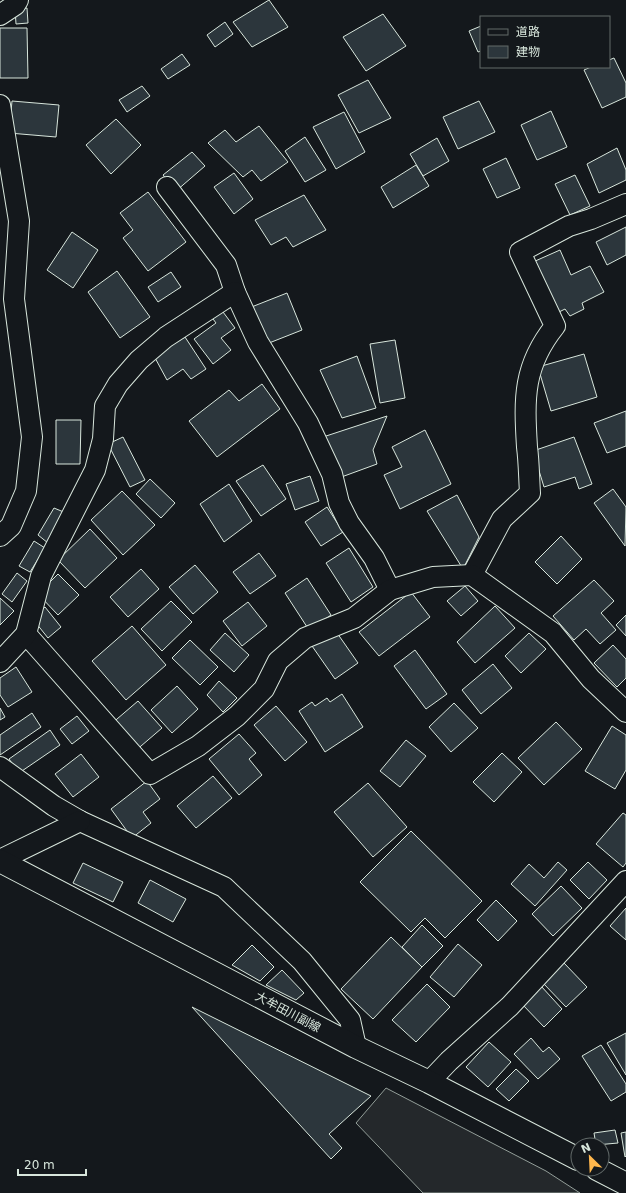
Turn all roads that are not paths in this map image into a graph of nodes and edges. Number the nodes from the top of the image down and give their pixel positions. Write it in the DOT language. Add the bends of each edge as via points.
graph roads {
  1 [pos="18,0"];
  2 [pos="0,15"];
  3 [pos="0,105"];
  4 [pos="167,187"];
  5 [pos="626,204"];
  6 [pos="234,292"];
  7 [pos="0,536"];
  8 [pos="472,575"];
  9 [pos="390,590"];
  10 [pos="26,634"];
  11 [pos="0,662"];
  12 [pos="626,712"];
  13 [pos="0,767"];
  14 [pos="80,821"];
  15 [pos="0,860"];
  16 [pos="626,881"];
  17 [pos="356,1047"];
  18 [pos="429,1082"];
  19 [pos="570,1155"];
  20 [pos="610,1176"];
  21 [pos="626,1184"];
  1 -- 2 [label="street"];
  3 -- 7 [label="street" via="19,221 14,299 32,437 26,491 11,526"];
  4 -- 6 [label="street" via="226,265"];
  5 -- 8 [label="street" via="569,226 520,252 555,326 541,343 526,385 530,493 502,519"];
  6 -- 9 [label="street" via="258,342 308,423 332,474 339,503 349,523 374,558"];
  6 -- 10 [label="street" via="166,337 139,360 118,384 105,406 103,439 95,470 41,576"];
  8 -- 9 [label="street" via="433,577"];
  8 -- 12 [label="street" via="553,633 591,679"];
  9 -- 10 [label="street" via="354,618 305,638 278,661 264,689 237,716 198,746 150,774"];
  10 -- 11 [label="street"];
  13 -- 14 [label="street" via="54,806"];
  14 -- 15 [label="street"];
  14 -- 17 [label="street" via="224,887 302,961 331,996 350,1020"];
  15 -- 17 [label="main road, 大牟田川副線"];
  16 -- 18 [label="street" via="510,1006"];
  17 -- 18 [label="main road, 大牟田川副線"];
  18 -- 19 [label="main road, 大牟田川副線"];
  20 -- 21 [label="main road"];
}
